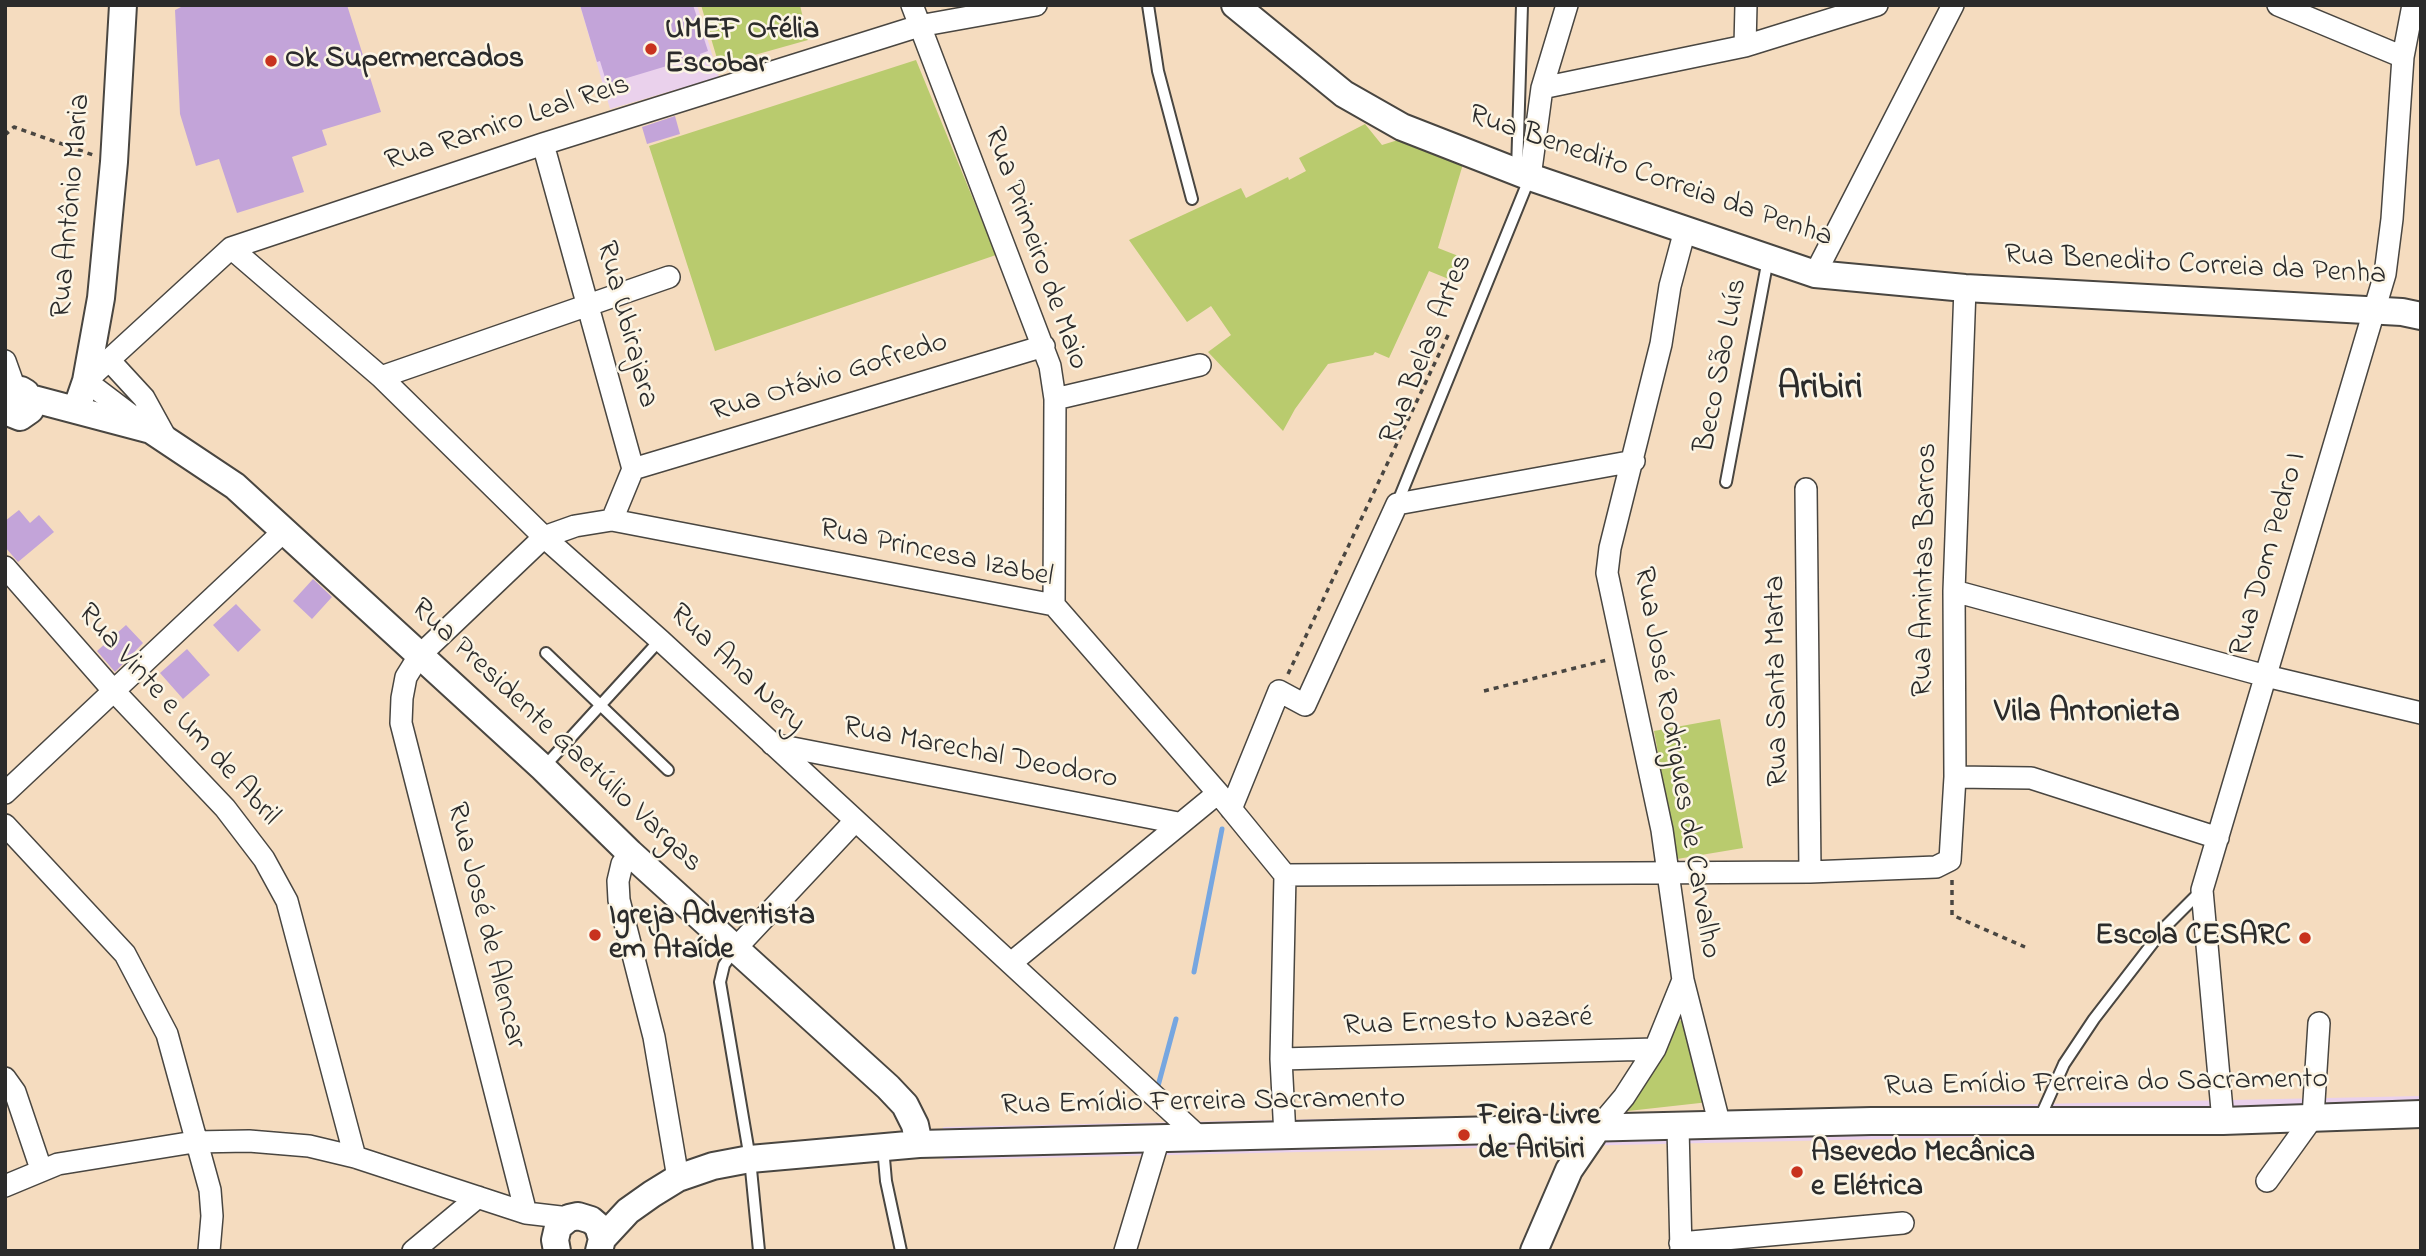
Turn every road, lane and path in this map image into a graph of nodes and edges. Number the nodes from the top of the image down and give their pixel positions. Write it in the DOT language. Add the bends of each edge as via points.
graph roads {
  1 [pos="122,5"];
  2 [pos="912,5"];
  3 [pos="1036,5"];
  4 [pos="1148,5"];
  5 [pos="1234,5"];
  6 [pos="1522,5"];
  7 [pos="1567,5"];
  8 [pos="1746,5"];
  9 [pos="1877,5"];
  10 [pos="1953,5"];
  11 [pos="2278,5"];
  12 [pos="2413,5"];
  13 [pos="919,26"];
  14 [pos="1745,46"];
  15 [pos="2403,57"];
  16 [pos="1542,88"];
  17 [pos="5,135"];
  18 [pos="543,144"];
  19 [pos="114,162"];
  20 [pos="1523,174"];
  21 [pos="1192,199"];
  22 [pos="1685,230"];
  23 [pos="231,248"];
  24 [pos="1768,259"];
  25 [pos="1815,274"];
  26 [pos="669,277"];
  27 [pos="1965,288"];
  28 [pos="588,304"];
  29 [pos="2371,311"];
  30 [pos="2421,316"];
  31 [pos="1451,329"];
  32 [pos="1044,346"];
  33 [pos="109,360"];
  34 [pos="5,361"];
  35 [pos="1200,365"];
  36 [pos="381,377"];
  37 [pos="86,381"];
  38 [pos="1055,399"];
  39 [pos="12,402"];
  40 [pos="76,410"];
  41 [pos="167,440"];
  42 [pos="1634,461"];
  43 [pos="633,469"];
  44 [pos="1726,482"];
  45 [pos="1806,489"];
  46 [pos="1397,505"];
  47 [pos="612,520"];
  48 [pos="284,531"];
  49 [pos="544,537"];
  50 [pos="5,567"];
  51 [pos="1954,591"];
  52 [pos="1054,605"];
  53 [pos="660,640"];
  54 [pos="546,653"];
  55 [pos="1626,655"];
  56 [pos="419,656"];
  57 [pos="2266,676"];
  58 [pos="112,689"];
  59 [pos="1279,691"];
  60 [pos="1484,691"];
  61 [pos="601,708"];
  62 [pos="2421,713"];
  63 [pos="770,744"];
  64 [pos="543,768"];
  65 [pos="668,770"];
  66 [pos="1955,777"];
  67 [pos="5,793"];
  68 [pos="1225,801"];
  69 [pos="855,821"];
  70 [pos="1178,823"];
  71 [pos="5,825"];
  72 [pos="2218,838"];
  73 [pos="629,853"];
  74 [pos="1953,853"];
  75 [pos="1669,872"];
  76 [pos="1810,872"];
  77 [pos="1285,875"];
  78 [pos="2202,890"];
  79 [pos="2025,947"];
  80 [pos="735,949"];
  81 [pos="1011,963"];
  82 [pos="1683,980"];
  83 [pos="1667,1021"];
  84 [pos="1696,1023"];
  85 [pos="2319,1023"];
  86 [pos="1655,1049"];
  87 [pos="1281,1059"];
  88 [pos="5,1078"];
  89 [pos="2421,1114"];
  90 [pos="2313,1117"];
  91 [pos="2223,1121"];
  92 [pos="2038,1122"];
  93 [pos="1793,1123"];
  94 [pos="1720,1126"];
  95 [pos="1678,1127"];
  96 [pos="1597,1129"];
  97 [pos="1285,1136"];
  98 [pos="1159,1138"];
  99 [pos="1199,1138"];
  100 [pos="194,1142"];
  101 [pos="919,1144"];
  102 [pos="883,1147"];
  103 [pos="355,1157"];
  104 [pos="750,1159"];
  105 [pos="41,1169"];
  106 [pos="678,1178"];
  107 [pos="2267,1181"];
  108 [pos="5,1186"];
  109 [pos="478,1197"];
  110 [pos="526,1213"];
  111 [pos="1903,1223"];
  112 [pos="578,1236"];
  113 [pos="1681,1247"];
  114 [pos="209,1251"];
  115 [pos="413,1251"];
  116 [pos="760,1251"];
  117 [pos="901,1251"];
  118 [pos="1125,1251"];
  119 [pos="1534,1251"];
  1 -- 19 [label="street, Rua Antônio Maria"];
  2 -- 13 [label="street, Rua Primeiro de Maio"];
  3 -- 13 [label="street, Rua Ramiro Leal Reis"];
  4 -- 21 [label="lane" via="1158,71"];
  5 -- 20 [label="street, Rua Benedito Correia da Penha" via="1375,114"];
  6 -- 20 [label="lane"];
  7 -- 16 [label="street, Rua Belas Artes"];
  8 -- 14 [label="street"];
  9 -- 14 [label="street"];
  10 -- 25 [label="street"];
  11 -- 15 [label="street"];
  12 -- 15 [label="street, Rua Dom Pedro I"];
  13 -- 18 [label="street, Rua Ramiro Leal Reis"];
  13 -- 32 [label="street, Rua Primeiro de Maio"];
  14 -- 16 [label="street"];
  15 -- 29 [label="street, Rua Dom Pedro I" via="2389,250"];
  16 -- 20 [label="street, Rua Belas Artes"];
  17 -- 19 [label="path" via="14,127"];
  18 -- 23 [label="street, Rua Ramiro Leal Reis"];
  18 -- 28 [label="street, Rua Ubirajara"];
  19 -- 37 [label="street, Rua Antônio Maria" via="101,298"];
  20 -- 22 [label="street, Rua Benedito Correia da Penha"];
  20 -- 46 [label="lane, Rua Belas Artes"];
  22 -- 24 [label="street, Rua Benedito Correia da Penha"];
  22 -- 42 [label="street, Rua José Rodrigues de Carvalho"];
  23 -- 33 [label="street, Rua Ramiro Leal Reis"];
  23 -- 36 [label="street, Rua Ana Nery"];
  24 -- 25 [label="street, Rua Benedito Correia da Penha"];
  24 -- 44 [label="lane, Beco São Luís"];
  25 -- 27 [label="street, Rua Benedito Correia da Penha"];
  26 -- 28 [label="street"];
  27 -- 29 [label="street, Rua Benedito Correia da Penha"];
  27 -- 51 [label="street, Rua Amintas Barros"];
  28 -- 36 [label="street"];
  28 -- 43 [label="street, Rua Ubirajara"];
  29 -- 30 [label="street, Rua Benedito Correia da Penha"];
  29 -- 57 [label="street, Rua Dom Pedro I"];
  31 -- 59 [label="path, Rua Belas Artes"];
  32 -- 38 [label="street, Rua Primeiro de Maio"];
  32 -- 43 [label="street, Rua Otávio Gofredo"];
  33 -- 37 [label="street, Rua Ramiro Leal Reis"];
  33 -- 41 [label="street" via="144,398"];
  34 -- 39 [label="street"];
  35 -- 38 [label="street"];
  36 -- 49 [label="street, Rua Ana Nery"];
  37 -- 40 [label="street, Rua Antônio Maria"];
  37 -- 41 [label="street"];
  38 -- 52 [label="street, Rua Primeiro de Maio"];
  39 -- 40 [label="street, Rua Presidente Gaetúlio Vargas"];
  39 -- 41 [label="street, Rua Presidente Gaetúlio Vargas" via="122,435"];
  40 -- 41 [label="street, Rua Presidente Gaetúlio Vargas"];
  41 -- 48 [label="street, Rua Presidente Gaetúlio Vargas" via="235,486"];
  42 -- 46 [label="street"];
  42 -- 55 [label="street, Rua José Rodrigues de Carvalho" via="1607,573"];
  43 -- 47 [label="street"];
  45 -- 76 [label="street, Rua Santa Marta"];
  46 -- 59 [label="street, Rua Belas Artes" via="1305,705"];
  47 -- 49 [label="street, Rua Princesa Izabel"];
  47 -- 52 [label="street, Rua Princesa Izabel"];
  48 -- 56 [label="street, Rua Presidente Gaetúlio Vargas"];
  48 -- 58 [label="street"];
  49 -- 53 [label="street, Rua Ana Nery"];
  49 -- 56 [label="street"];
  50 -- 58 [label="street, Rua Vinte e Um de Abril"];
  51 -- 57 [label="street"];
  51 -- 66 [label="street, Rua Amintas Barros"];
  52 -- 68 [label="street, Rua Princesa Izabel"];
  53 -- 61 [label="lane"];
  53 -- 63 [label="street, Rua Ana Nery"];
  54 -- 61 [label="lane"];
  55 -- 60 [label="path"];
  55 -- 75 [label="street, Rua José Rodrigues de Carvalho"];
  56 -- 64 [label="street, Rua Presidente Gaetúlio Vargas"];
  56 -- 110 [label="street, Rua José de Alencar" via="407,677 401,723"];
  57 -- 62 [label="street"];
  57 -- 72 [label="street, Rua Dom Pedro I"];
  58 -- 67 [label="street"];
  58 -- 103 [label="street, Rua Vinte e Um de Abril" via="225,808 264,859 286,901"];
  59 -- 68 [label="street"];
  61 -- 64 [label="lane"];
  61 -- 65 [label="lane"];
  63 -- 69 [label="street, Rua Ana Nery"];
  63 -- 70 [label="street, Rua Marechal Deodoro"];
  64 -- 73 [label="street, Rua Presidente Gaetúlio Vargas"];
  66 -- 72 [label="street" via="2041,780"];
  66 -- 74 [label="street, Rua Amintas Barros"];
  68 -- 70 [label="street"];
  68 -- 77 [label="street, Rua Princesa Izabel"];
  69 -- 80 [label="street"];
  69 -- 81 [label="street, Rua Ana Nery"];
  70 -- 81 [label="street"];
  71 -- 100 [label="street" via="125,954 167,1034"];
  72 -- 78 [label="street, Rua Dom Pedro I"];
  73 -- 80 [label="street, Rua Presidente Gaetúlio Vargas"];
  73 -- 106 [label="street" via="618,881 619,900 654,1037"];
  74 -- 76 [label="street" via="1936,867"];
  74 -- 79 [label="path" via="1952,915"];
  75 -- 76 [label="street"];
  75 -- 77 [label="street"];
  75 -- 82 [label="street, Rua José Rodrigues de Carvalho"];
  77 -- 87 [label="street"];
  78 -- 91 [label="street, Rua Dom Pedro I"];
  78 -- 92 [label="lane" via="2165,927 2094,1019 2064,1064"];
  80 -- 101 [label="street, Rua Presidente Gaetúlio Vargas" via="905,1105"];
  80 -- 104 [label="lane" via="720,982"];
  81 -- 99 [label="street, Rua Ana Nery"];
  82 -- 83 [label="street, Rua José Rodrigues de Carvalho"];
  82 -- 84 [label="street, Rua José Rodrigues de Carvalho"];
  83 -- 84 [label="street" via="1683,1013"];
  83 -- 86 [label="street, Rua José Rodrigues de Carvalho"];
  84 -- 94 [label="street, Rua José Rodrigues de Carvalho"];
  85 -- 90 [label="street"];
  86 -- 87 [label="street, Rua Ernesto Nazaré"];
  86 -- 96 [label="street, Rua José Rodrigues de Carvalho"];
  87 -- 97 [label="street"];
  88 -- 105 [label="street" via="15,1092"];
  89 -- 90 [label="street, Rua Emídio Ferreira do Sacramento"];
  90 -- 91 [label="street, Rua Emídio Ferreira do Sacramento"];
  90 -- 107 [label="street"];
  91 -- 92 [label="street, Rua Emídio Ferreira do Sacramento"];
  92 -- 93 [label="street, Rua Emídio Ferreira do Sacramento"];
  93 -- 94 [label="street, Rua Emídio Ferreira Sacramento"];
  94 -- 95 [label="street, Rua Emídio Ferreira Sacramento"];
  95 -- 96 [label="street, Rua Emídio Ferreira Sacramento"];
  95 -- 113 [label="street"];
  96 -- 97 [label="street, Rua Emídio Ferreira Sacramento"];
  96 -- 119 [label="street" via="1569,1170"];
  97 -- 99 [label="street, Rua Emídio Ferreira Sacramento"];
  98 -- 99 [label="street, Rua Emídio Ferreira Sacramento"];
  98 -- 101 [label="street, Rua Emídio Ferreira Sacramento"];
  98 -- 118 [label="street"];
  100 -- 103 [label="street" via="309,1146"];
  100 -- 105 [label="street"];
  100 -- 114 [label="street" via="210,1190"];
  101 -- 102 [label="street, Rua Emídio Ferreira Sacramento"];
  102 -- 104 [label="street, Rua Emídio Ferreira Sacramento"];
  102 -- 117 [label="lane"];
  103 -- 109 [label="street"];
  104 -- 106 [label="street, Rua Emídio Ferreira Sacramento"];
  104 -- 116 [label="lane"];
  105 -- 108 [label="street"];
  106 -- 112 [label="street, Rua Emídio Ferreira Sacramento"];
  109 -- 110 [label="street"];
  109 -- 115 [label="street"];
  110 -- 112 [label="street"];
  111 -- 113 [label="street"];
}
